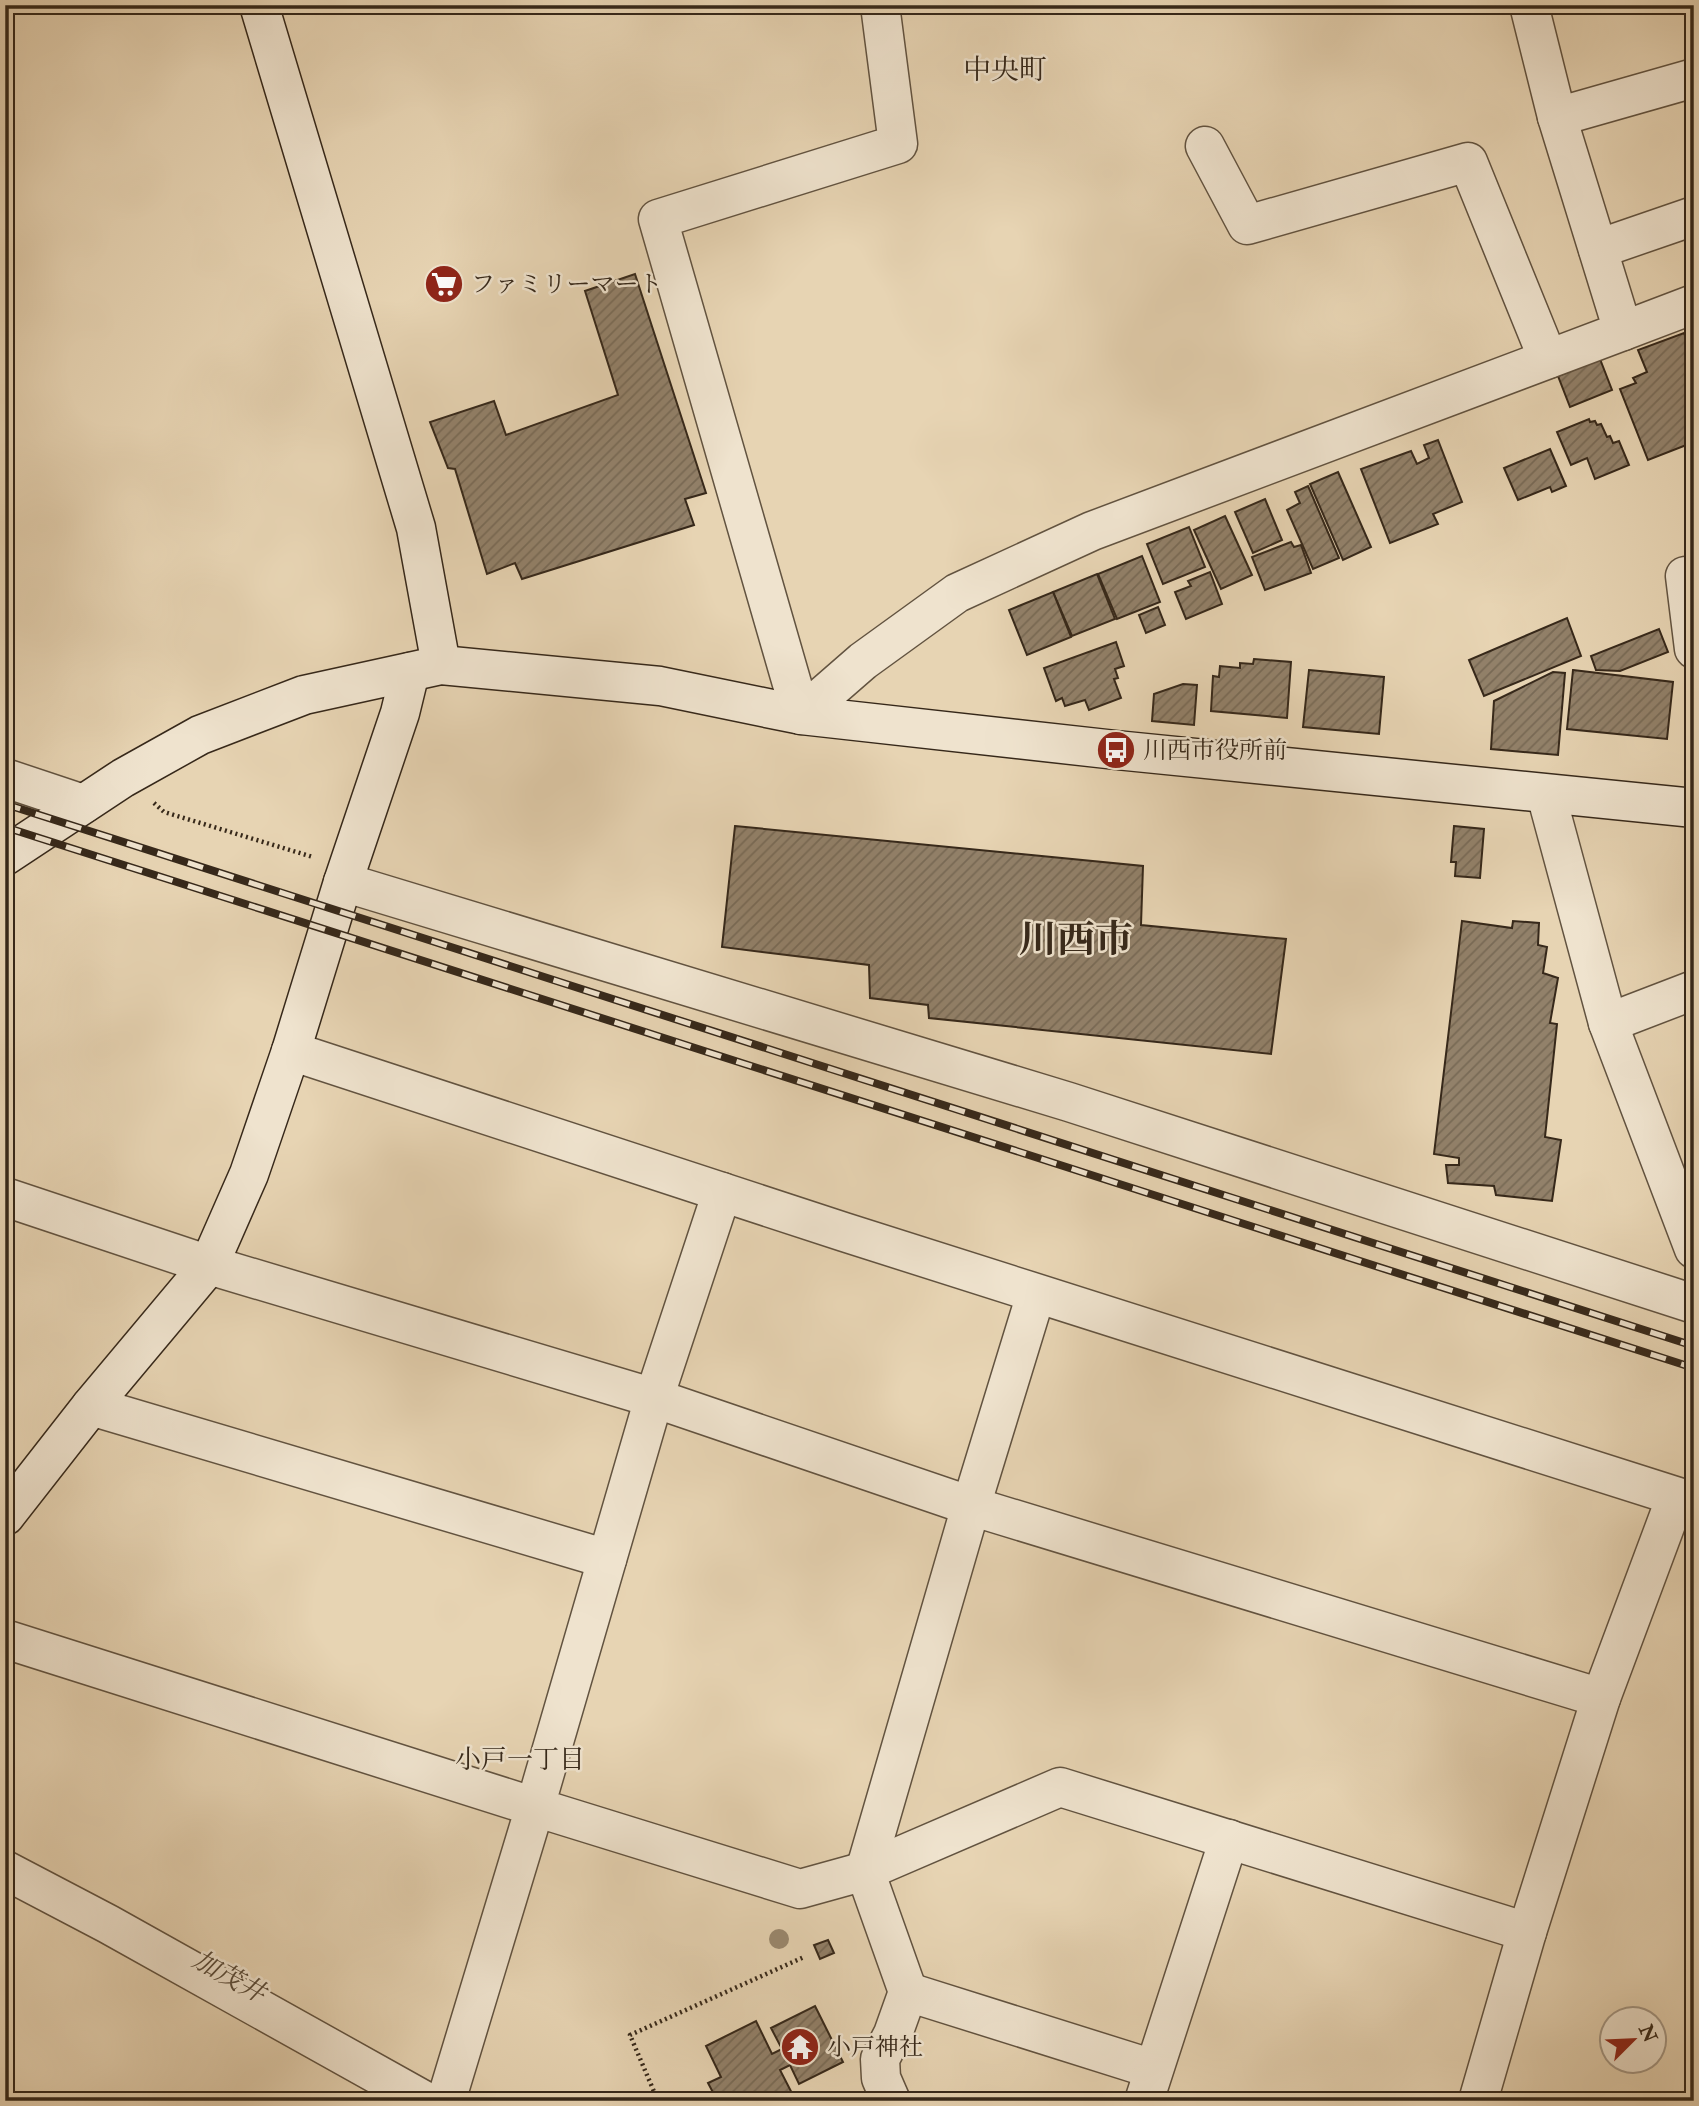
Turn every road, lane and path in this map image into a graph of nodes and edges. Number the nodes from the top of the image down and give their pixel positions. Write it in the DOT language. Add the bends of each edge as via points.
graph roads {
  1 [pos="259,5"];
  2 [pos="880,5"];
  3 [pos="1530,5"];
  4 [pos="1694,78"];
  5 [pos="1558,117"];
  6 [pos="1205,146"];
  7 [pos="1694,216"];
  8 [pos="1598,249"];
  9 [pos="1694,304"];
  10 [pos="1623,331"];
  11 [pos="1548,359"];
  12 [pos="1685,576"];
  13 [pos="1694,649"];
  14 [pos="426,668"];
  15 [pos="801,715"];
  16 [pos="5,778"];
  17 [pos="123,778"];
  18 [pos="1546,794"];
  19 [pos="83,804"];
  20 [pos="1694,808"];
  21 [pos="5,856"];
  22 [pos="343,882"];
  23 [pos="1694,990"];
  24 [pos="1608,1023"];
  25 [pos="292,1051"];
  26 [pos="722,1192"];
  27 [pos="5,1197"];
  28 [pos="1694,1249"];
  29 [pos="209,1265"];
  30 [pos="1036,1294"];
  31 [pos="1694,1304"];
  32 [pos="654,1398"];
  33 [pos="92,1406"];
  34 [pos="1685,1499"];
  35 [pos="971,1506"];
  36 [pos="5,1516"];
  37 [pos="607,1559"];
  38 [pos="5,1639"];
  39 [pos="1601,1698"];
  40 [pos="535,1807"];
  41 [pos="1229,1839"];
  42 [pos="5,1870"];
  43 [pos="865,1871"];
  44 [pos="1527,1932"];
  45 [pos="804,1958"];
  46 [pos="908,1992"];
  47 [pos="1149,2085"];
  48 [pos="425,2101"];
  49 [pos="446,2101"];
  50 [pos="658,2101"];
  51 [pos="891,2101"];
  52 [pos="1478,2101"];
  1 -- 14 [label="street" via="416,528"];
  2 -- 15 [label="street" via="898,144 658,219"];
  3 -- 5 [label="street"];
  4 -- 5 [label="street"];
  5 -- 8 [label="street"];
  6 -- 11 [label="street" via="1247,225 1468,162"];
  7 -- 8 [label="street"];
  8 -- 10 [label="street"];
  9 -- 10 [label="street"];
  10 -- 11 [label="street"];
  11 -- 15 [label="street" via="1092,531 957,593 863,661"];
  12 -- 13 [label="street"];
  14 -- 15 [label="street" via="660,687"];
  14 -- 17 [label="street" via="304,695 200,735"];
  14 -- 22 [label="street" via="400,713"];
  15 -- 18 [label="street"];
  16 -- 19 [label="street"];
  17 -- 19 [label="street"];
  17 -- 22 [label="path" via="164,812 319,858"];
  18 -- 20 [label="street"];
  18 -- 24 [label="street"];
  19 -- 21 [label="street"];
  22 -- 25 [label="street"];
  22 -- 31 [label="street" via="1069,1102"];
  23 -- 24 [label="street"];
  24 -- 28 [label="street"];
  25 -- 26 [label="street"];
  25 -- 29 [label="street" via="249,1174"];
  26 -- 30 [label="street"];
  26 -- 32 [label="street"];
  27 -- 29 [label="street"];
  29 -- 32 [label="street"];
  29 -- 33 [label="street"];
  30 -- 34 [label="street"];
  30 -- 35 [label="street"];
  32 -- 35 [label="street"];
  32 -- 37 [label="street"];
  33 -- 36 [label="street"];
  33 -- 37 [label="street"];
  34 -- 39 [label="street"];
  35 -- 39 [label="street"];
  35 -- 43 [label="street"];
  37 -- 40 [label="street"];
  38 -- 40 [label="street"];
  39 -- 44 [label="street"];
  40 -- 43 [label="street" via="800,1889"];
  40 -- 49 [label="street"];
  41 -- 43 [label="street" via="1060,1787"];
  41 -- 44 [label="street"];
  41 -- 47 [label="street"];
  42 -- 48 [label="street"];
  43 -- 46 [label="street"];
  44 -- 52 [label="street"];
  45 -- 50 [label="path" via="630,2035"];
  46 -- 47 [label="street"];
  46 -- 51 [label="street" via="880,2059 881,2078"];
}
